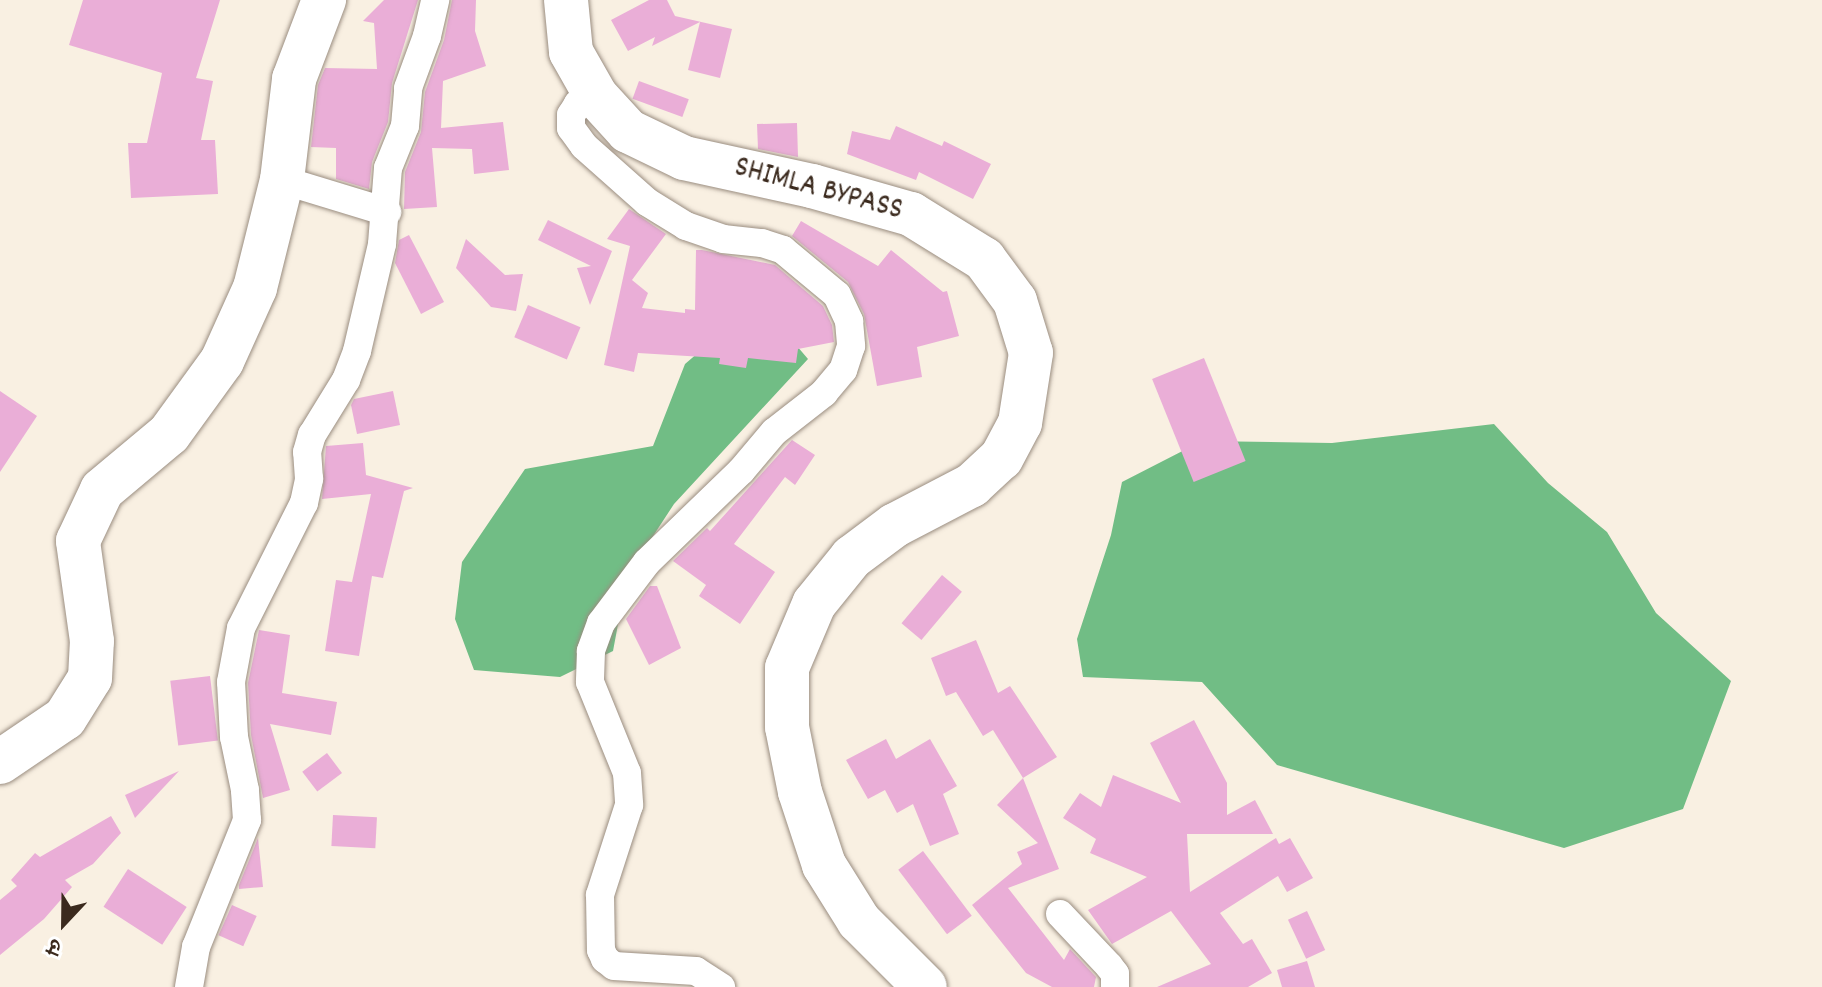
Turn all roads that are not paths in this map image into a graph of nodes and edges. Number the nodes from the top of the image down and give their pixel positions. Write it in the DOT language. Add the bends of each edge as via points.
graph roads {
  1 [pos="324,0"];
  2 [pos="435,0"];
  3 [pos="566,0"];
  4 [pos="596,96"];
  5 [pos="282,180"];
  6 [pos="387,212"];
  7 [pos="0,762"];
  8 [pos="1060,914"];
  9 [pos="189,987"];
  10 [pos="721,987"];
  11 [pos="925,987"];
  12 [pos="1115,987"];
  1 -- 5 [label="highway" via="294,79"];
  2 -- 6 [label="street" via="408,88 405,126 388,168"];
  3 -- 4 [label="highway, SHIMLA BYPASS" via="571,52"];
  4 -- 10 [label="street" via="578,104 571,115 571,128 584,146 647,202 686,226 783,250 837,295 849,321 851,346 843,370 647,562 601,623 591,651 590,682 627,773 629,805 600,895 601,950 614,966 696,971"];
  4 -- 11 [label="highway, SHIMLA BYPASS" via="628,131 684,158 911,214 984,259 1015,301 1031,353 1020,423 1001,458 972,485 895,525 852,557 814,604 787,668 787,727 800,792 824,865 859,921"];
  5 -- 6 [label="street"];
  5 -- 7 [label="highway" via="255,288 222,361 169,434 102,490 78,541 92,641 90,678 65,718"];
  6 -- 9 [label="street" via="357,351 310,444 304,503 241,628 231,682 247,820 196,947"];
  8 -- 12 [label="street" via="1109,966"];
}
